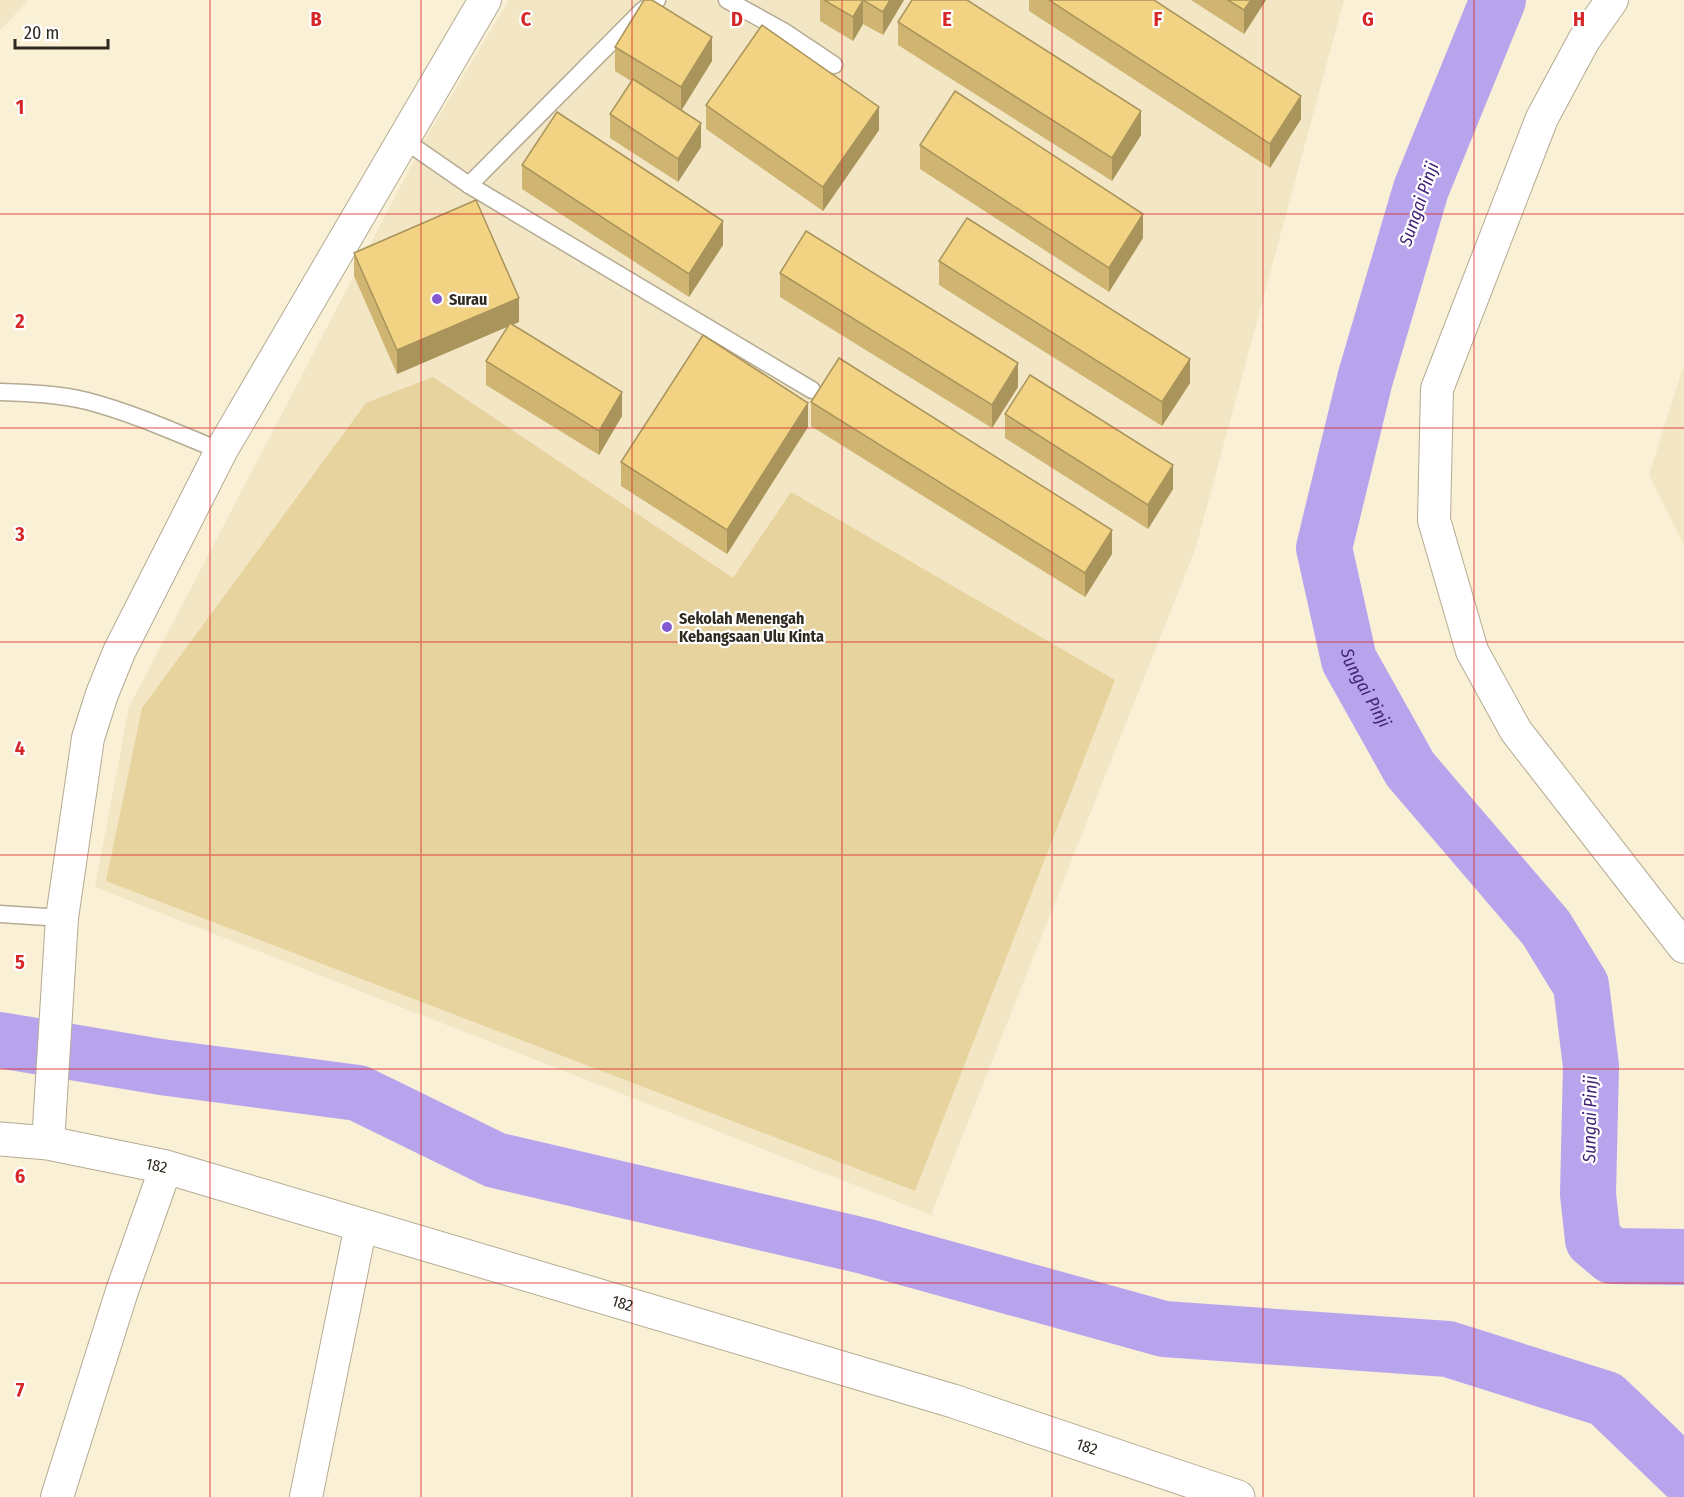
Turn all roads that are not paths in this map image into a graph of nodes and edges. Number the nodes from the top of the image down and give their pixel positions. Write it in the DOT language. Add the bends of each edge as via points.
graph roads {
  1 [pos="485,0"];
  2 [pos="657,0"];
  3 [pos="727,0"];
  4 [pos="1612,0"];
  5 [pos="834,64"];
  6 [pos="404,140"];
  7 [pos="469,184"];
  8 [pos="812,390"];
  9 [pos="0,392"];
  10 [pos="221,451"];
  11 [pos="0,914"];
  12 [pos="62,918"];
  13 [pos="1684,947"];
  14 [pos="0,1139"];
  15 [pos="48,1143"];
  16 [pos="166,1167"];
  17 [pos="361,1225"];
  18 [pos="57,1497"];
  19 [pos="306,1497"];
  20 [pos="1238,1497"];
  1 -- 6 [label="street"];
  2 -- 7 [label="lane"];
  3 -- 5 [label="lane"];
  4 -- 13 [label="street" via="1584,40 1542,118 1437,389 1434,520 1472,651 1516,731"];
  6 -- 7 [label="lane"];
  6 -- 10 [label="street"];
  7 -- 8 [label="lane"];
  9 -- 10 [label="lane" via="85,401"];
  10 -- 12 [label="street" via="119,652 102,694 88,738"];
  11 -- 12 [label="lane"];
  12 -- 15 [label="street"];
  14 -- 15 [label="street, 182"];
  15 -- 16 [label="street, 182"];
  16 -- 17 [label="street, 182"];
  16 -- 18 [label="street"];
  17 -- 19 [label="street"];
  17 -- 20 [label="street, 182" via="953,1401"];
}
